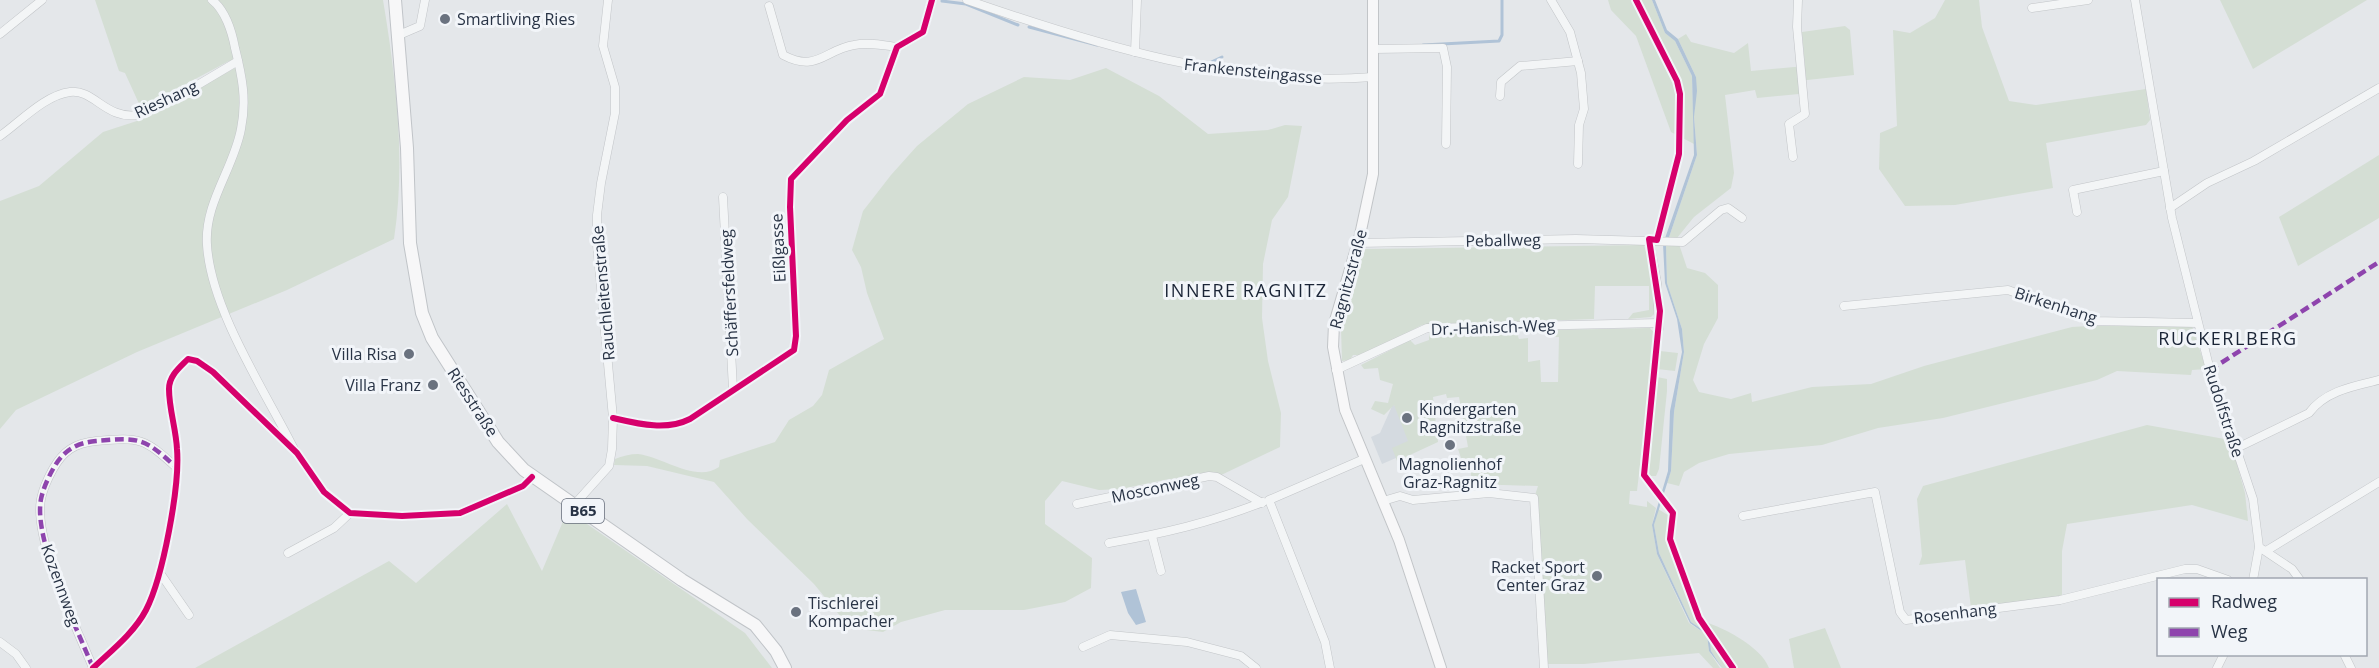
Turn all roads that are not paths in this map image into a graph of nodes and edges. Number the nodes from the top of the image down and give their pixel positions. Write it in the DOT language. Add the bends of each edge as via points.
graph roads {
  1 [pos="42,0"];
  2 [pos="212,0"];
  3 [pos="395,0"];
  4 [pos="425,0"];
  5 [pos="609,0"];
  6 [pos="932,0"];
  7 [pos="967,0"];
  8 [pos="1137,0"];
  9 [pos="1373,0"];
  10 [pos="1551,0"];
  11 [pos="1798,0"];
  12 [pos="2088,0"];
  13 [pos="2135,0"];
  14 [pos="770,6"];
  15 [pos="2032,8"];
  16 [pos="0,34"];
  17 [pos="399,35"];
  18 [pos="897,47"];
  19 [pos="1374,49"];
  20 [pos="1135,52"];
  21 [pos="238,61"];
  22 [pos="1578,61"];
  23 [pos="1373,77"];
  24 [pos="2379,88"];
  25 [pos="1500,96"];
  26 [pos="0,136"];
  27 [pos="1446,144"];
  28 [pos="1792,157"];
  29 [pos="1578,165"];
  30 [pos="2164,171"];
  31 [pos="723,197"];
  32 [pos="2170,208"];
  33 [pos="2077,212"];
  34 [pos="1742,218"];
  35 [pos="1649,239"];
  36 [pos="1358,243"];
  37 [pos="1844,306"];
  38 [pos="2198,323"];
  39 [pos="1336,370"];
  40 [pos="2379,380"];
  41 [pos="734,389"];
  42 [pos="614,418"];
  43 [pos="2237,448"];
  44 [pos="297,453"];
  45 [pos="1364,459"];
  46 [pos="177,468"];
  47 [pos="532,477"];
  48 [pos="2379,482"];
  49 [pos="1266,501"];
  50 [pos="1383,501"];
  51 [pos="1077,504"];
  52 [pos="574,505"];
  53 [pos="350,513"];
  54 [pos="1743,516"];
  55 [pos="1152,536"];
  56 [pos="1109,543"];
  57 [pos="2263,549"];
  58 [pos="288,553"];
  59 [pos="1161,571"];
  60 [pos="160,573"];
  61 [pos="2225,578"];
  62 [pos="2253,578"];
  63 [pos="2299,578"];
  64 [pos="189,615"];
  65 [pos="0,642"];
  66 [pos="1083,647"];
  67 [pos="26,668"];
  68 [pos="93,668"];
  69 [pos="785,668"];
  70 [pos="1256,668"];
  71 [pos="1330,668"];
  72 [pos="1441,668"];
  73 [pos="1544,668"];
  1 -- 16 [label="street"];
  2 -- 21 [label="street" via="231,31"];
  3 -- 17 [label="main road, Riesstraße / B65"];
  4 -- 17 [label="street" via="420,26"];
  5 -- 42 [label="street, Rauchleitenstraße" via="603,46 615,87 615,113 601,183 597,244"];
  6 -- 18 [label="street" via="923,32"];
  7 -- 20 [label="street, Frankensteingasse"];
  8 -- 20 [label="street"];
  9 -- 19 [label="main road, Ragnitzstraße"];
  10 -- 22 [label="street" via="1569,32"];
  11 -- 28 [label="street" via="1805,114 1789,124"];
  12 -- 15 [label="street"];
  13 -- 30 [label="street, Rudolfstraße"];
  14 -- 18 [label="street" via="783,55 798,63 819,61 853,45"];
  17 -- 47 [label="main road, Riesstraße / B65" via="410,243 422,313 432,338 498,442"];
  18 -- 41 [label="street, Eißlgasse" via="880,94 847,120 793,175 790,207 796,345 789,355"];
  19 -- 23 [label="main road, Ragnitzstraße"];
  19 -- 27 [label="street" via="1443,48 1447,67"];
  20 -- 23 [label="street, Frankensteingasse" via="1169,62 1309,80"];
  21 -- 26 [label="street, Rieshang" via="138,115 115,114 86,95 71,92 48,100"];
  21 -- 44 [label="street" via="245,94 241,130 215,197 207,244 228,320"];
  22 -- 25 [label="street" via="1520,66 1501,82"];
  22 -- 29 [label="street" via="1584,109 1579,125"];
  23 -- 36 [label="main road, Ragnitzstraße" via="1373,174"];
  24 -- 32 [label="street" via="2254,161 2207,183"];
  30 -- 32 [label="street, Rudolfstraße"];
  30 -- 33 [label="street" via="2073,190"];
  31 -- 41 [label="street, Schäffersfeldweg"];
  32 -- 38 [label="street, Rudolfstraße"];
  34 -- 35 [label="street, Peballweg" via="1728,208 1683,242"];
  35 -- 36 [label="street, Peballweg"];
  35 -- 39 [label="street, Dr.-Hanisch-Weg" via="1659,326 1427,328"];
  36 -- 39 [label="main road, Ragnitzstraße" via="1334,324"];
  37 -- 38 [label="street, Birkenhang" via="2008,290 2093,321"];
  38 -- 43 [label="street, Rudolfstraße"];
  39 -- 45 [label="main road, Ragnitzstraße" via="1345,410"];
  40 -- 43 [label="street" via="2343,388 2314,405 2309,413"];
  41 -- 42 [label="street, Eißlgasse" via="677,425"];
  42 -- 52 [label="street, Rauchleitenstraße" via="609,466"];
  43 -- 57 [label="street, Rudolfstraße"];
  44 -- 46 [label="street" via="213,372 188,359 173,373 169,388"];
  44 -- 53 [label="street" via="324,492"];
  45 -- 49 [label="street"];
  45 -- 50 [label="main road, Ragnitzstraße"];
  46 -- 60 [label="street"];
  46 -- 68 [label="street, Kozennweg" via="144,440 107,440 74,446 61,455 48,478 41,499 44,536"];
  47 -- 52 [label="main road, Riesstraße / B65"];
  47 -- 53 [label="street" via="523,486 460,513"];
  48 -- 57 [label="street"];
  49 -- 51 [label="street, Mosconweg" via="1209,476"];
  49 -- 55 [label="street" via="1210,522"];
  49 -- 71 [label="street" via="1325,642"];
  50 -- 72 [label="main road, Ragnitzstraße"];
  50 -- 73 [label="street" via="1400,496 1413,500 1489,493 1534,498"];
  52 -- 69 [label="main road, Riesstraße / B65" via="755,625"];
  53 -- 58 [label="street" via="334,528"];
  54 -- 61 [label="street, Rosenhang" via="1875,492 1900,612 1906,620 2060,600 2185,569"];
  55 -- 56 [label="street"];
  55 -- 59 [label="street"];
  57 -- 62 [label="street, Rudolfstraße"];
  57 -- 63 [label="street"];
  60 -- 64 [label="street"];
  60 -- 68 [label="street" via="145,612"];
  65 -- 67 [label="street"];
  66 -- 70 [label="street" via="1110,635 1187,642 1241,656"];
}
